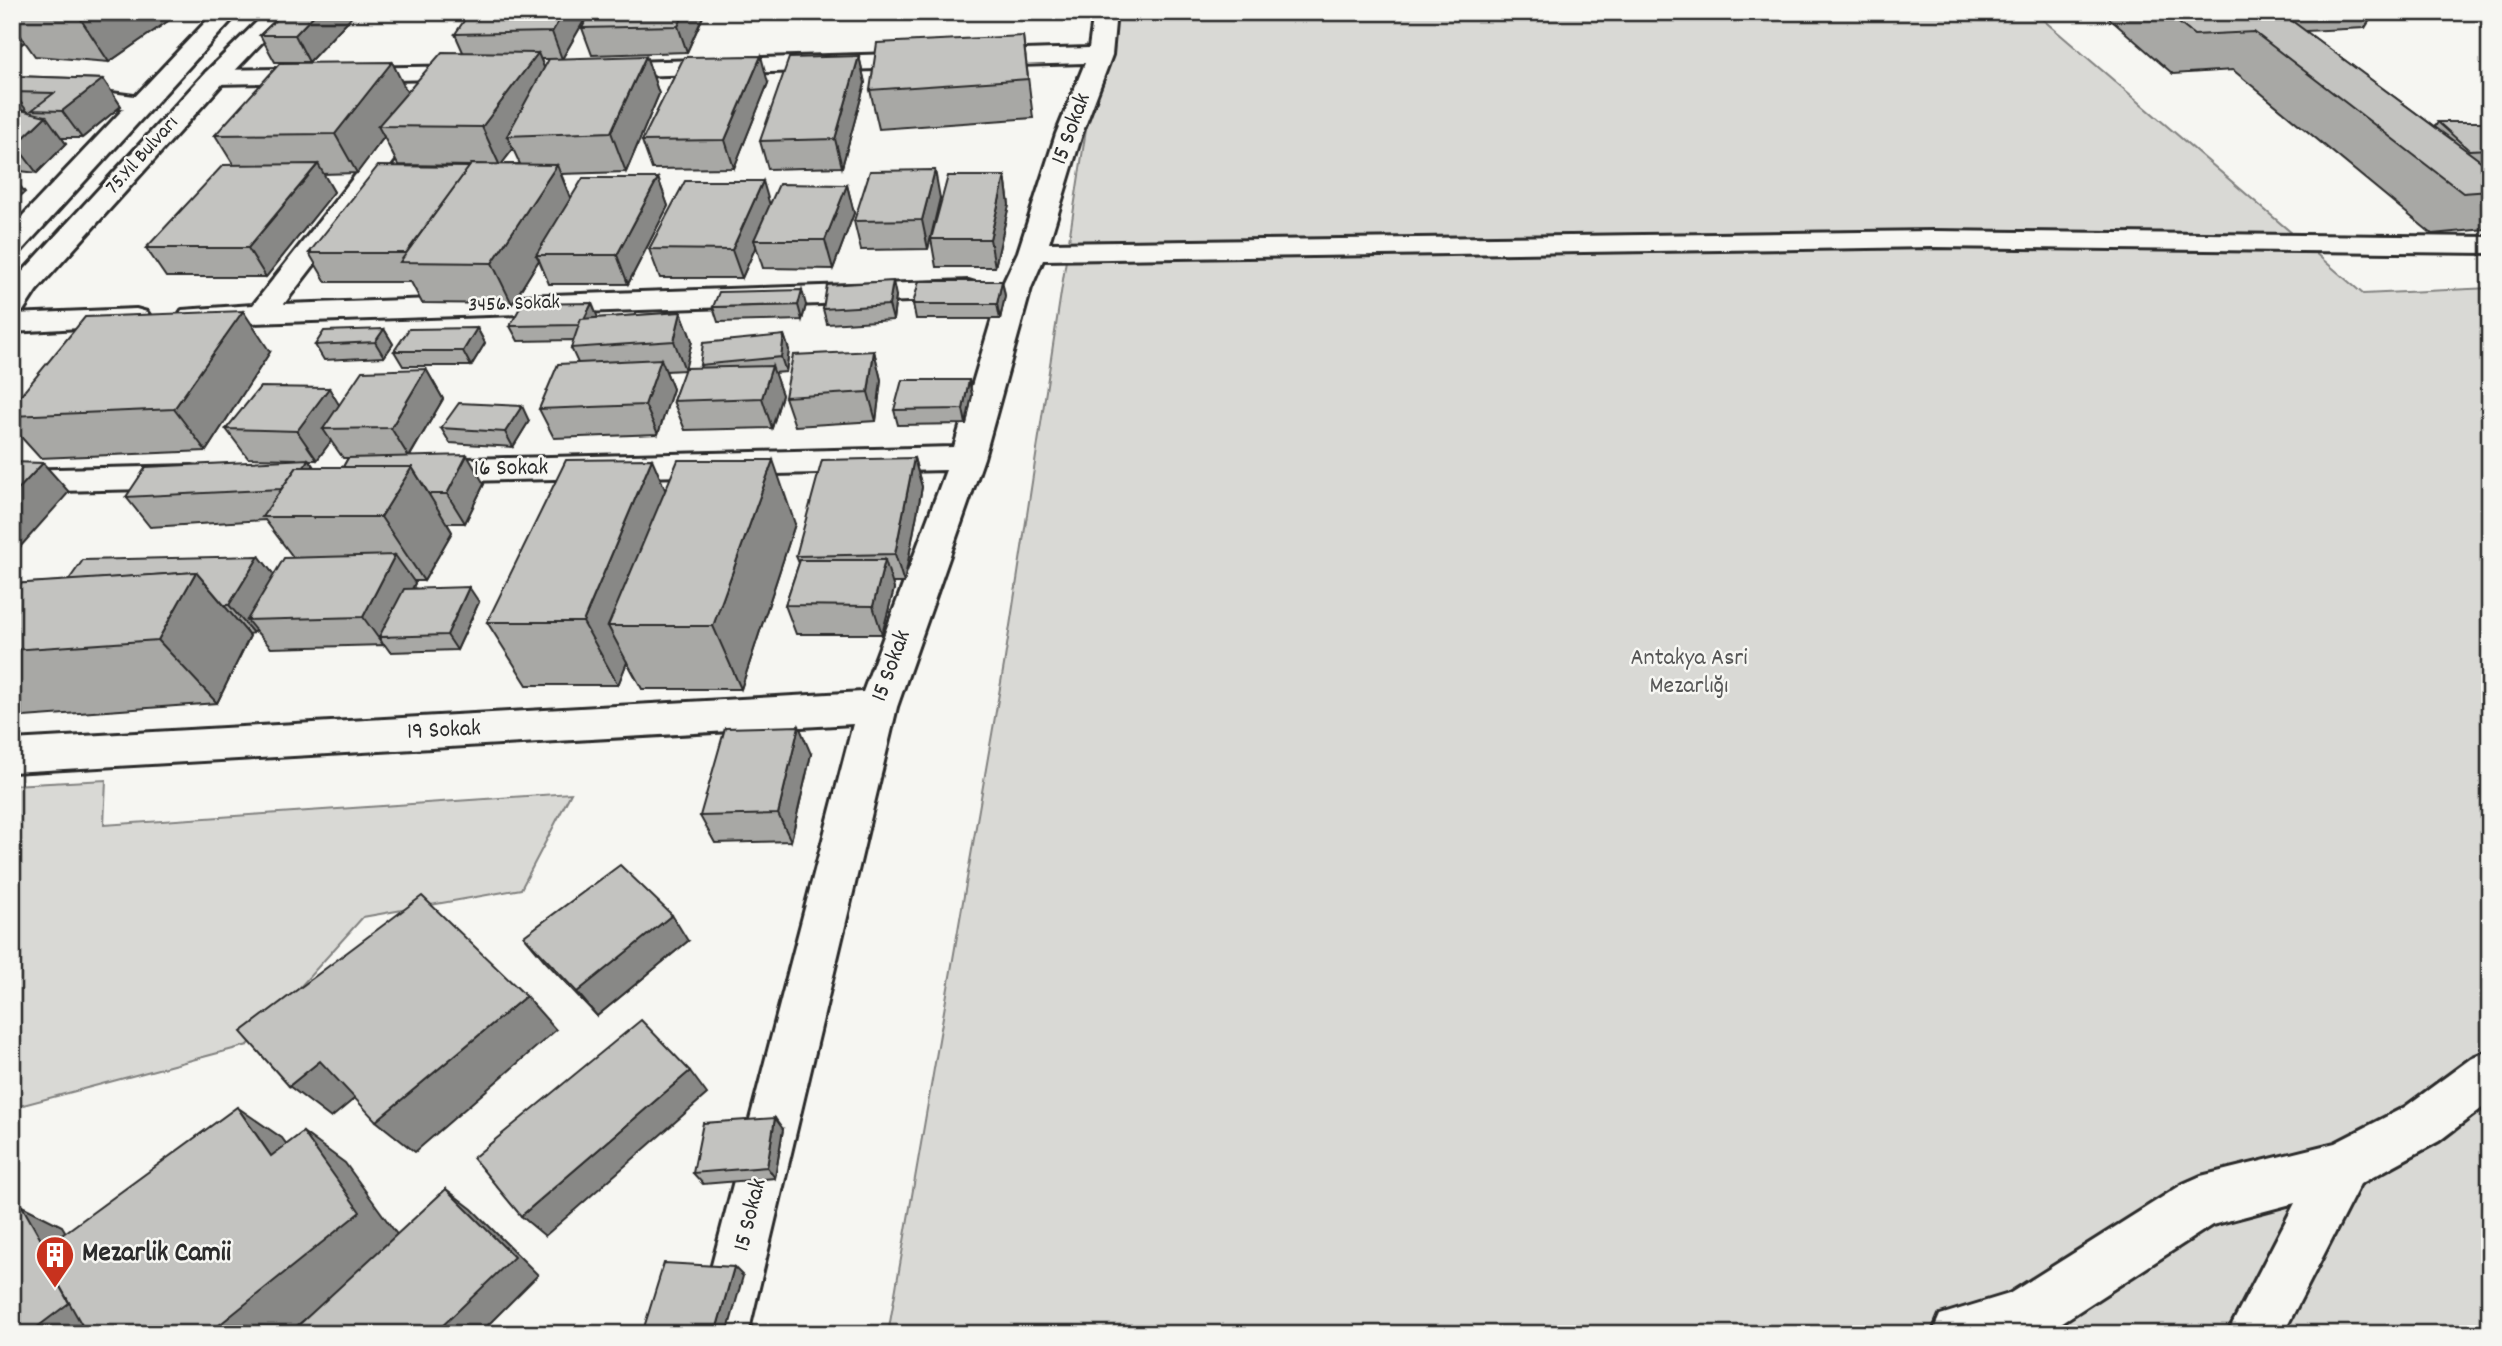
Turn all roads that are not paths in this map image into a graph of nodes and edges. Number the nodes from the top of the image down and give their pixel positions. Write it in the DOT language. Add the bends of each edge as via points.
graph roads {
  1 [pos="228,12"];
  2 [pos="280,12"];
  3 [pos="1105,12"];
  4 [pos="1100,55"];
  5 [pos="573,70"];
  6 [pos="503,72"];
  7 [pos="448,74"];
  8 [pos="215,76"];
  9 [pos="12,87"];
  10 [pos="142,104"];
  11 [pos="12,244"];
  12 [pos="2490,245"];
  13 [pos="1032,252"];
  14 [pos="1016,289"];
  15 [pos="12,305"];
  16 [pos="262,313"];
  17 [pos="12,323"];
  18 [pos="967,458"];
  19 [pos="400,472"];
  20 [pos="220,476"];
  21 [pos="12,481"];
  22 [pos="877,707"];
  23 [pos="12,756"];
  24 [pos="2490,1073"];
  25 [pos="2342,1166"];
  26 [pos="721,1334"];
  27 [pos="1959,1334"];
  28 [pos="2254,1334"];
  1 -- 10 [label="street, 75.Yıl Bulvarı"];
  2 -- 8 [label="street, 75.Yıl Bulvarı"];
  3 -- 4 [label="street, 15 Sokak"];
  4 -- 5 [label="street"];
  4 -- 13 [label="street, 15 Sokak" via="1069,134"];
  6 -- 7 [label="street"];
  7 -- 8 [label="street"];
  7 -- 16 [label="street"];
  8 -- 15 [label="street, 75.Yıl Bulvarı"];
  9 -- 10 [label="street"];
  10 -- 11 [label="street, 75.Yıl Bulvarı"];
  12 -- 13 [label="street" via="1933,239"];
  13 -- 14 [label="street, 15 Sokak"];
  14 -- 16 [label="street, 3456. Sokak"];
  14 -- 18 [label="street, 15 Sokak"];
  16 -- 17 [label="street, 3456. Sokak"];
  18 -- 19 [label="street, 16 Sokak"];
  18 -- 22 [label="street, 15 Sokak"];
  20 -- 21 [label="street"];
  22 -- 23 [label="street, 19 Sokak"];
  22 -- 26 [label="street, 15 Sokak"];
  24 -- 25 [label="street" via="2422,1124"];
  25 -- 27 [label="street" via="2201,1202 2020,1318"];
  25 -- 28 [label="street"];
}
